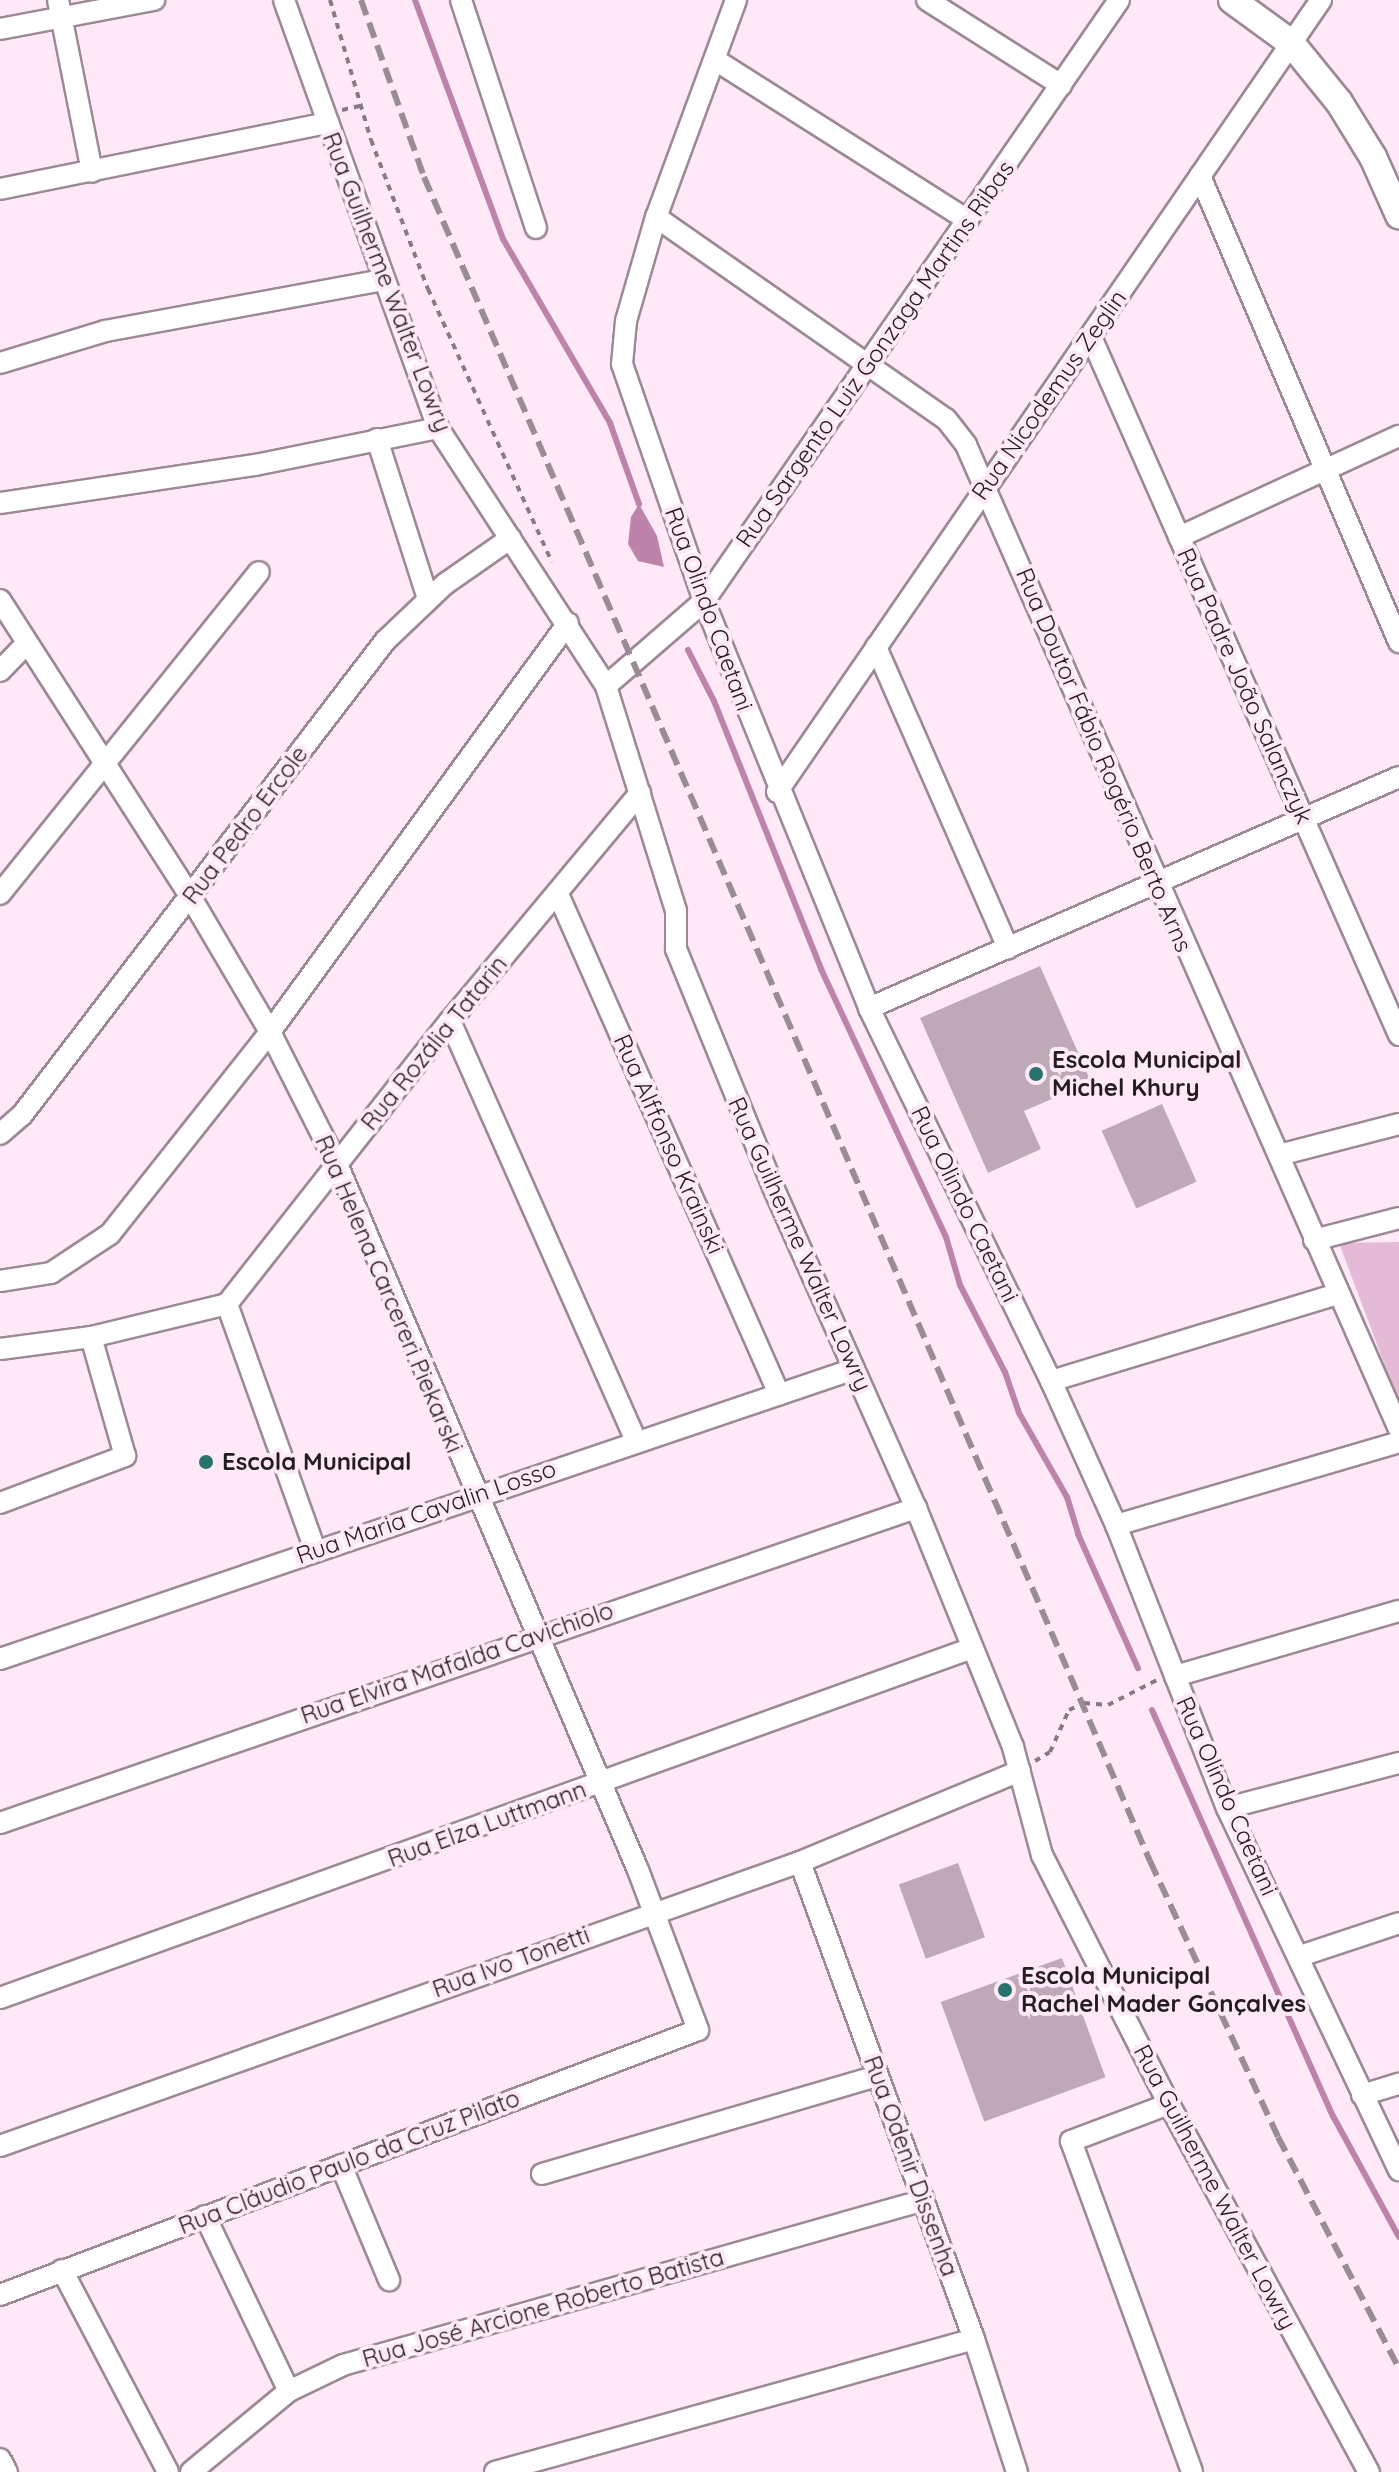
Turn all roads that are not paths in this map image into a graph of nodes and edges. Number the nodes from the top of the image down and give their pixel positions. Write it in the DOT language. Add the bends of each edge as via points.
graph roads {
  1 [pos="154,0"];
  2 [pos="284,0"];
  3 [pos="461,0"];
  4 [pos="736,0"];
  5 [pos="927,0"];
  6 [pos="1119,0"];
  7 [pos="1232,0"];
  8 [pos="1321,0"];
  9 [pos="60,9"];
  10 [pos="0,29"];
  11 [pos="1291,43"];
  12 [pos="717,61"];
  13 [pos="1061,85"];
  14 [pos="328,123"];
  15 [pos="92,172"];
  16 [pos="1200,176"];
  17 [pos="0,189"];
  18 [pos="1399,215"];
  19 [pos="656,217"];
  20 [pos="968,220"];
  21 [pos="536,228"];
  22 [pos="383,280"];
  23 [pos="1091,337"];
  24 [pos="0,363"];
  25 [pos="869,365"];
  26 [pos="438,428"];
  27 [pos="1399,436"];
  28 [pos="377,439"];
  29 [pos="1326,470"];
  30 [pos="986,484"];
  31 [pos="0,503"];
  32 [pos="1179,537"];
  33 [pos="511,538"];
  34 [pos="259,572"];
  35 [pos="428,599"];
  36 [pos="0,600"];
  37 [pos="704,601"];
  38 [pos="568,623"];
  39 [pos="1399,642"];
  40 [pos="27,643"];
  41 [pos="876,647"];
  42 [pos="0,671"];
  43 [pos="606,686"];
  44 [pos="107,764"];
  45 [pos="1399,777"];
  46 [pos="777,792"];
  47 [pos="640,793"];
  48 [pos="1304,821"];
  49 [pos="1154,882"];
  50 [pos="0,894"];
  51 [pos="558,894"];
  52 [pos="190,896"];
  53 [pos="1008,948"];
  54 [pos="869,1008"];
  55 [pos="450,1021"];
  56 [pos="270,1032"];
  57 [pos="1399,1035"];
  58 [pos="1399,1124"];
  59 [pos="0,1134"];
  60 [pos="1279,1155"];
  61 [pos="337,1164"];
  62 [pos="1399,1218"];
  63 [pos="1314,1240"];
  64 [pos="0,1281"];
  65 [pos="1337,1294"];
  66 [pos="227,1304"];
  67 [pos="91,1337"];
  68 [pos="0,1349"];
  69 [pos="854,1369"];
  70 [pos="1051,1381"];
  71 [pos="779,1394"];
  72 [pos="1399,1429"];
  73 [pos="637,1442"];
  74 [pos="1399,1442"];
  75 [pos="474,1494"];
  76 [pos="0,1503"];
  77 [pos="916,1508"];
  78 [pos="1116,1525"];
  79 [pos="315,1550"];
  80 [pos="1399,1611"];
  81 [pos="535,1635"];
  82 [pos="972,1648"];
  83 [pos="0,1659"];
  84 [pos="1167,1678"];
  85 [pos="1399,1763"];
  86 [pos="1020,1771"];
  87 [pos="600,1784"];
  88 [pos="1227,1808"];
  89 [pos="0,1823"];
  90 [pos="800,1862"];
  91 [pos="653,1910"];
  92 [pos="1399,1923"];
  93 [pos="1300,1956"];
  94 [pos="0,1998"];
  95 [pos="698,2030"];
  96 [pos="878,2076"];
  97 [pos="1399,2084"];
  98 [pos="1362,2095"];
  99 [pos="1169,2104"];
  100 [pos="0,2146"];
  101 [pos="341,2165"];
  102 [pos="1399,2170"];
  103 [pos="542,2174"];
  104 [pos="924,2200"];
  105 [pos="205,2216"];
  106 [pos="62,2270"];
  107 [pos="389,2280"];
  108 [pos="0,2295"];
  109 [pos="974,2339"];
  110 [pos="289,2391"];
  111 [pos="0,2459"];
  112 [pos="7,2472"];
  113 [pos="168,2472"];
  114 [pos="191,2472"];
  115 [pos="495,2472"];
  116 [pos="1017,2472"];
  117 [pos="1192,2472"];
  118 [pos="1369,2472"];
  1 -- 9 [label="street"];
  2 -- 14 [label="street, Rua Guilherme Walter Lowry"];
  3 -- 21 [label="street"];
  4 -- 12 [label="street, Rua Olindo Caetani"];
  5 -- 13 [label="street"];
  6 -- 13 [label="street, Rua Sargento Luiz Gonzaga Martins Ribas"];
  7 -- 11 [label="street"];
  8 -- 11 [label="street, Rua Nicodemus Zeglin"];
  9 -- 10 [label="street"];
  9 -- 15 [label="street"];
  11 -- 16 [label="street, Rua Nicodemus Zeglin"];
  11 -- 18 [label="street" via="1365,143"];
  12 -- 19 [label="street, Rua Olindo Caetani"];
  12 -- 20 [label="street"];
  13 -- 20 [label="street, Rua Sargento Luiz Gonzaga Martins Ribas"];
  14 -- 15 [label="street"];
  14 -- 22 [label="street, Rua Guilherme Walter Lowry"];
  15 -- 17 [label="street"];
  16 -- 23 [label="street, Rua Nicodemus Zeglin"];
  16 -- 29 [label="street"];
  19 -- 25 [label="street, Rua Doutor Fábio Rogério Berto Arns"];
  19 -- 37 [label="street, Rua Olindo Caetani" via="626,321 622,364"];
  20 -- 25 [label="street, Rua Sargento Luiz Gonzaga Martins Ribas"];
  22 -- 24 [label="street" via="105,331"];
  22 -- 26 [label="street, Rua Guilherme Walter Lowry"];
  23 -- 30 [label="street, Rua Nicodemus Zeglin"];
  23 -- 32 [label="street, Rua Padre João Salanczyk"];
  25 -- 30 [label="street, Rua Doutor Fábio Rogério Berto Arns" via="946,419"];
  25 -- 37 [label="street, Rua Sargento Luiz Gonzaga Martins Ribas"];
  26 -- 28 [label="street"];
  26 -- 33 [label="street, Rua Guilherme Walter Lowry"];
  27 -- 29 [label="street"];
  28 -- 31 [label="street" via="255,465"];
  28 -- 35 [label="street"];
  29 -- 32 [label="street"];
  29 -- 39 [label="street"];
  30 -- 41 [label="street, Rua Nicodemus Zeglin"];
  30 -- 49 [label="street, Rua Doutor Fábio Rogério Berto Arns"];
  32 -- 48 [label="street, Rua Padre João Salanczyk"];
  33 -- 35 [label="street, Rua Pedro Ercole" via="474,560"];
  33 -- 38 [label="street, Rua Guilherme Walter Lowry"];
  34 -- 44 [label="street"];
  35 -- 52 [label="street, Rua Pedro Ercole" via="385,641"];
  36 -- 40 [label="street, Rua Helena Carcereri Piekarski"];
  37 -- 43 [label="street, Rua Sargento Luiz Gonzaga Martins Ribas"];
  37 -- 46 [label="street, Rua Olindo Caetani"];
  38 -- 43 [label="street, Rua Guilherme Walter Lowry"];
  38 -- 56 [label="street"];
  40 -- 42 [label="street"];
  40 -- 44 [label="street, Rua Helena Carcereri Piekarski"];
  41 -- 46 [label="street, Rua Nicodemus Zeglin"];
  41 -- 53 [label="street"];
  43 -- 47 [label="street, Rua Guilherme Walter Lowry"];
  44 -- 50 [label="street"];
  44 -- 52 [label="street, Rua Helena Carcereri Piekarski"];
  45 -- 48 [label="street"];
  46 -- 54 [label="street, Rua Olindo Caetani"];
  47 -- 51 [label="street, Rua Rozália Tatarin"];
  47 -- 69 [label="street, Rua Guilherme Walter Lowry" via="676,911 676,949"];
  48 -- 49 [label="street"];
  48 -- 57 [label="street, Rua Padre João Salanczyk"];
  49 -- 53 [label="street"];
  49 -- 60 [label="street, Rua Doutor Fábio Rogério Berto Arns"];
  51 -- 55 [label="street, Rua Rozália Tatarin"];
  51 -- 71 [label="street, Rua Alffonso Krainski"];
  52 -- 56 [label="street, Rua Helena Carcereri Piekarski"];
  52 -- 59 [label="street, Rua Pedro Ercole" via="22,1115"];
  53 -- 54 [label="street"];
  54 -- 70 [label="street, Rua Olindo Caetani"];
  55 -- 61 [label="street, Rua Rozália Tatarin"];
  55 -- 73 [label="street"];
  56 -- 61 [label="street, Rua Helena Carcereri Piekarski"];
  56 -- 64 [label="street" via="110,1234 51,1273"];
  58 -- 60 [label="street"];
  60 -- 63 [label="street, Rua Doutor Fábio Rogério Berto Arns"];
  61 -- 66 [label="street, Rua Rozália Tatarin"];
  61 -- 75 [label="street, Rua Helena Carcereri Piekarski"];
  62 -- 63 [label="street"];
  63 -- 65 [label="street, Rua Doutor Fábio Rogério Berto Arns"];
  65 -- 70 [label="street"];
  65 -- 72 [label="street, Rua Doutor Fábio Rogério Berto Arns"];
  66 -- 67 [label="street"];
  66 -- 79 [label="street"];
  67 -- 68 [label="street"];
  67 -- 76 [label="street" via="125,1456"];
  69 -- 71 [label="street, Rua Maria Cavalin Losso"];
  69 -- 77 [label="street, Rua Guilherme Walter Lowry"];
  70 -- 78 [label="street, Rua Olindo Caetani"];
  71 -- 73 [label="street, Rua Maria Cavalin Losso"];
  73 -- 75 [label="street, Rua Maria Cavalin Losso"];
  74 -- 78 [label="street"];
  75 -- 79 [label="street, Rua Maria Cavalin Losso"];
  75 -- 81 [label="street, Rua Helena Carcereri Piekarski"];
  77 -- 81 [label="street, Rua Elvira Mafalda Cavichiolo"];
  77 -- 82 [label="street, Rua Guilherme Walter Lowry"];
  78 -- 84 [label="street, Rua Olindo Caetani"];
  79 -- 83 [label="street, Rua Maria Cavalin Losso"];
  80 -- 84 [label="street"];
  81 -- 87 [label="street, Rua Helena Carcereri Piekarski"];
  81 -- 89 [label="street, Rua Elvira Mafalda Cavichiolo"];
  82 -- 86 [label="street, Rua Guilherme Walter Lowry"];
  82 -- 87 [label="street, Rua Elza Luttmann"];
  84 -- 88 [label="street, Rua Olindo Caetani"];
  85 -- 88 [label="street"];
  86 -- 90 [label="street, Rua Ivo Tonetti"];
  86 -- 99 [label="street, Rua Guilherme Walter Lowry" via="1042,1855"];
  87 -- 91 [label="street, Rua Helena Carcereri Piekarski"];
  87 -- 94 [label="street, Rua Elza Luttmann"];
  88 -- 93 [label="street, Rua Olindo Caetani"];
  90 -- 91 [label="street, Rua Ivo Tonetti"];
  90 -- 96 [label="street, Rua Odenir Dissenha"];
  91 -- 95 [label="street, Rua Helena Carcereri Piekarski"];
  91 -- 100 [label="street, Rua Ivo Tonetti"];
  92 -- 93 [label="street"];
  93 -- 98 [label="street, Rua Olindo Caetani"];
  95 -- 101 [label="street, Rua Cláudio Paulo da Cruz Pilato"];
  96 -- 103 [label="street"];
  96 -- 104 [label="street, Rua Odenir Dissenha"];
  97 -- 98 [label="street"];
  98 -- 102 [label="street, Rua Olindo Caetani"];
  99 -- 117 [label="street" via="1071,2141"];
  99 -- 118 [label="street, Rua Guilherme Walter Lowry"];
  101 -- 105 [label="street, Rua Cláudio Paulo da Cruz Pilato"];
  101 -- 107 [label="street"];
  104 -- 109 [label="street, Rua Odenir Dissenha"];
  104 -- 110 [label="street, Rua José Arcione Roberto Batista" via="343,2365"];
  105 -- 106 [label="street, Rua Cláudio Paulo da Cruz Pilato"];
  105 -- 110 [label="street"];
  106 -- 108 [label="street, Rua Cláudio Paulo da Cruz Pilato"];
  106 -- 113 [label="street"];
  109 -- 115 [label="street"];
  109 -- 116 [label="street, Rua Odenir Dissenha"];
  110 -- 114 [label="street, Rua José Arcione Roberto Batista"];
  111 -- 112 [label="street"];
}
